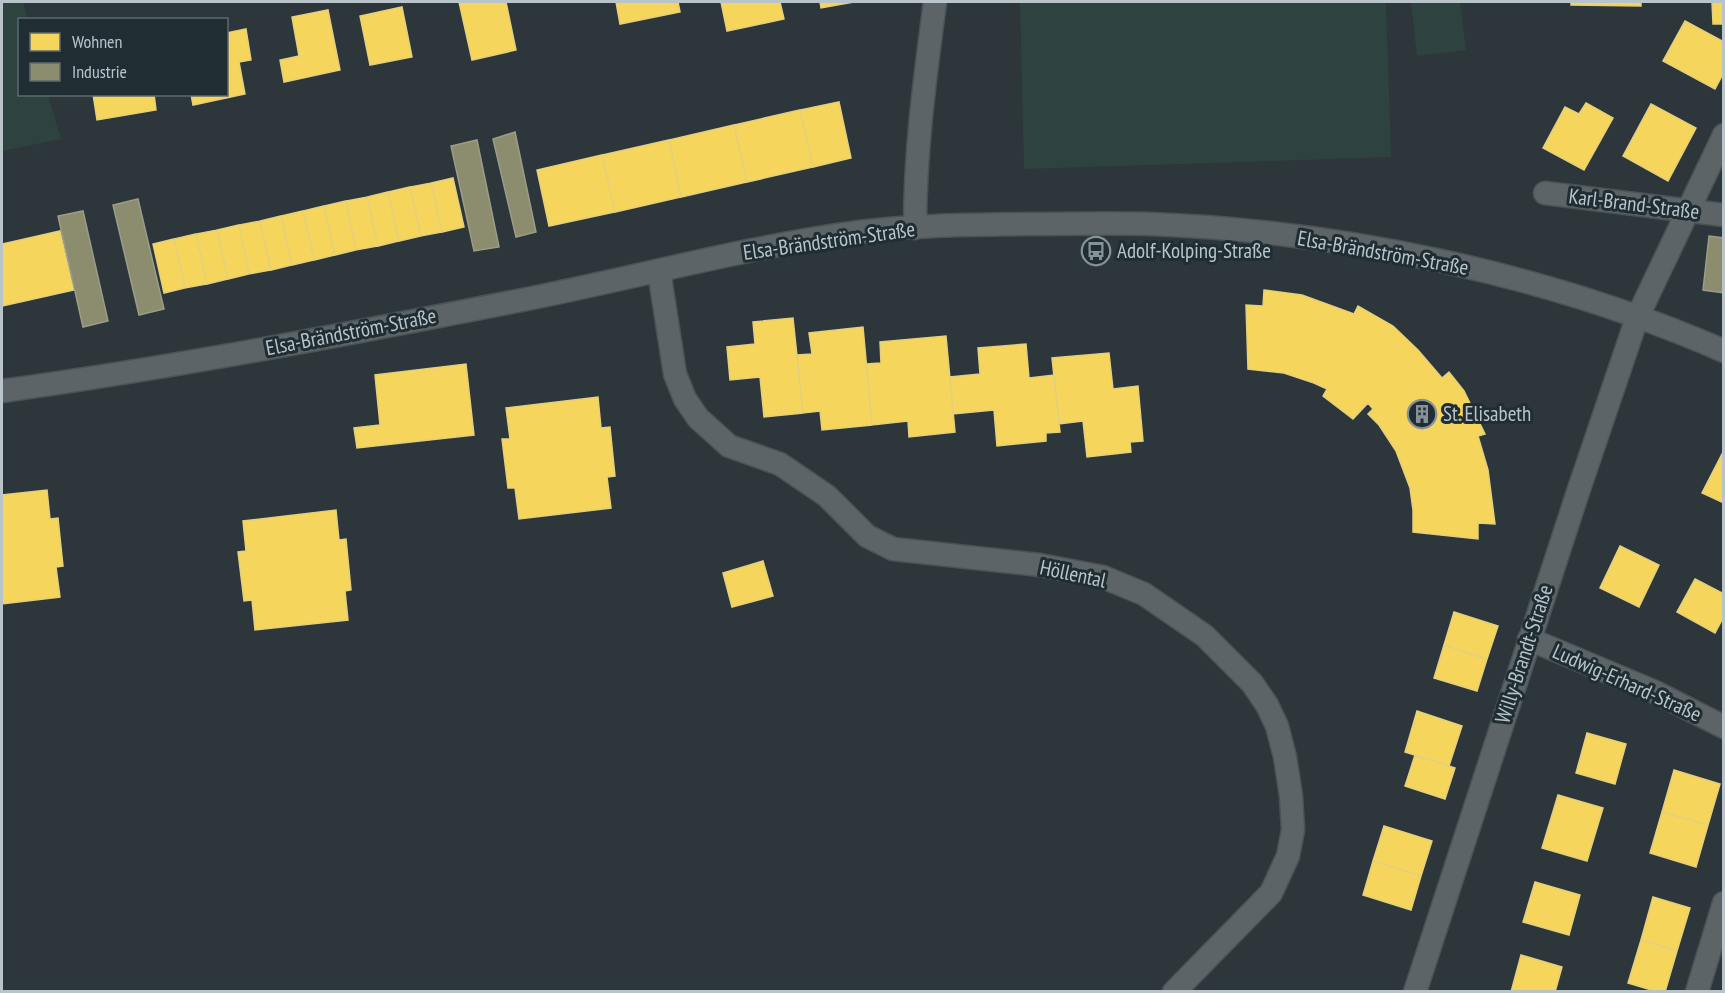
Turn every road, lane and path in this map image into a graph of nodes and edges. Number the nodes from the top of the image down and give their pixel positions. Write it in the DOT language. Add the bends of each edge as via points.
graph roads {
  1 [pos="935,2"];
  2 [pos="1724,135"];
  3 [pos="1545,194"];
  4 [pos="1686,210"];
  5 [pos="1724,215"];
  6 [pos="915,228"];
  7 [pos="659,271"];
  8 [pos="1637,318"];
  9 [pos="1724,351"];
  10 [pos="2,392"];
  11 [pos="1529,639"];
  12 [pos="1724,727"];
  13 [pos="1724,903"];
  14 [pos="1174,992"];
  15 [pos="1415,992"];
  16 [pos="1697,992"];
  1 -- 6 [label="street" via="919,124"];
  2 -- 4 [label="street, Willy-Brandt-Straße"];
  3 -- 4 [label="street, Karl-Brand-Straße"];
  4 -- 5 [label="street, Karl-Brand-Straße"];
  4 -- 8 [label="street, Willy-Brandt-Straße"];
  6 -- 7 [label="street, Elsa-Brändström-Straße" via="838,236"];
  6 -- 8 [label="street, Elsa-Brändström-Straße" via="1141,224 1305,238 1509,276"];
  7 -- 10 [label="street, Elsa-Brändström-Straße" via="178,364"];
  7 -- 14 [label="street, Höllental" via="675,374 685,399 699,418 729,446 780,464 827,496 867,537 894,549 1050,567 1103,577 1144,594 1205,636 1252,683 1267,705 1285,757 1293,830 1288,856 1271,893"];
  8 -- 9 [label="street, Elsa-Brändström-Straße"];
  8 -- 11 [label="street, Willy-Brandt-Straße"];
  11 -- 12 [label="street, Ludwig-Erhard-Straße" via="1655,692"];
  11 -- 15 [label="street, Willy-Brandt-Straße"];
  13 -- 16 [label="street"];
}
